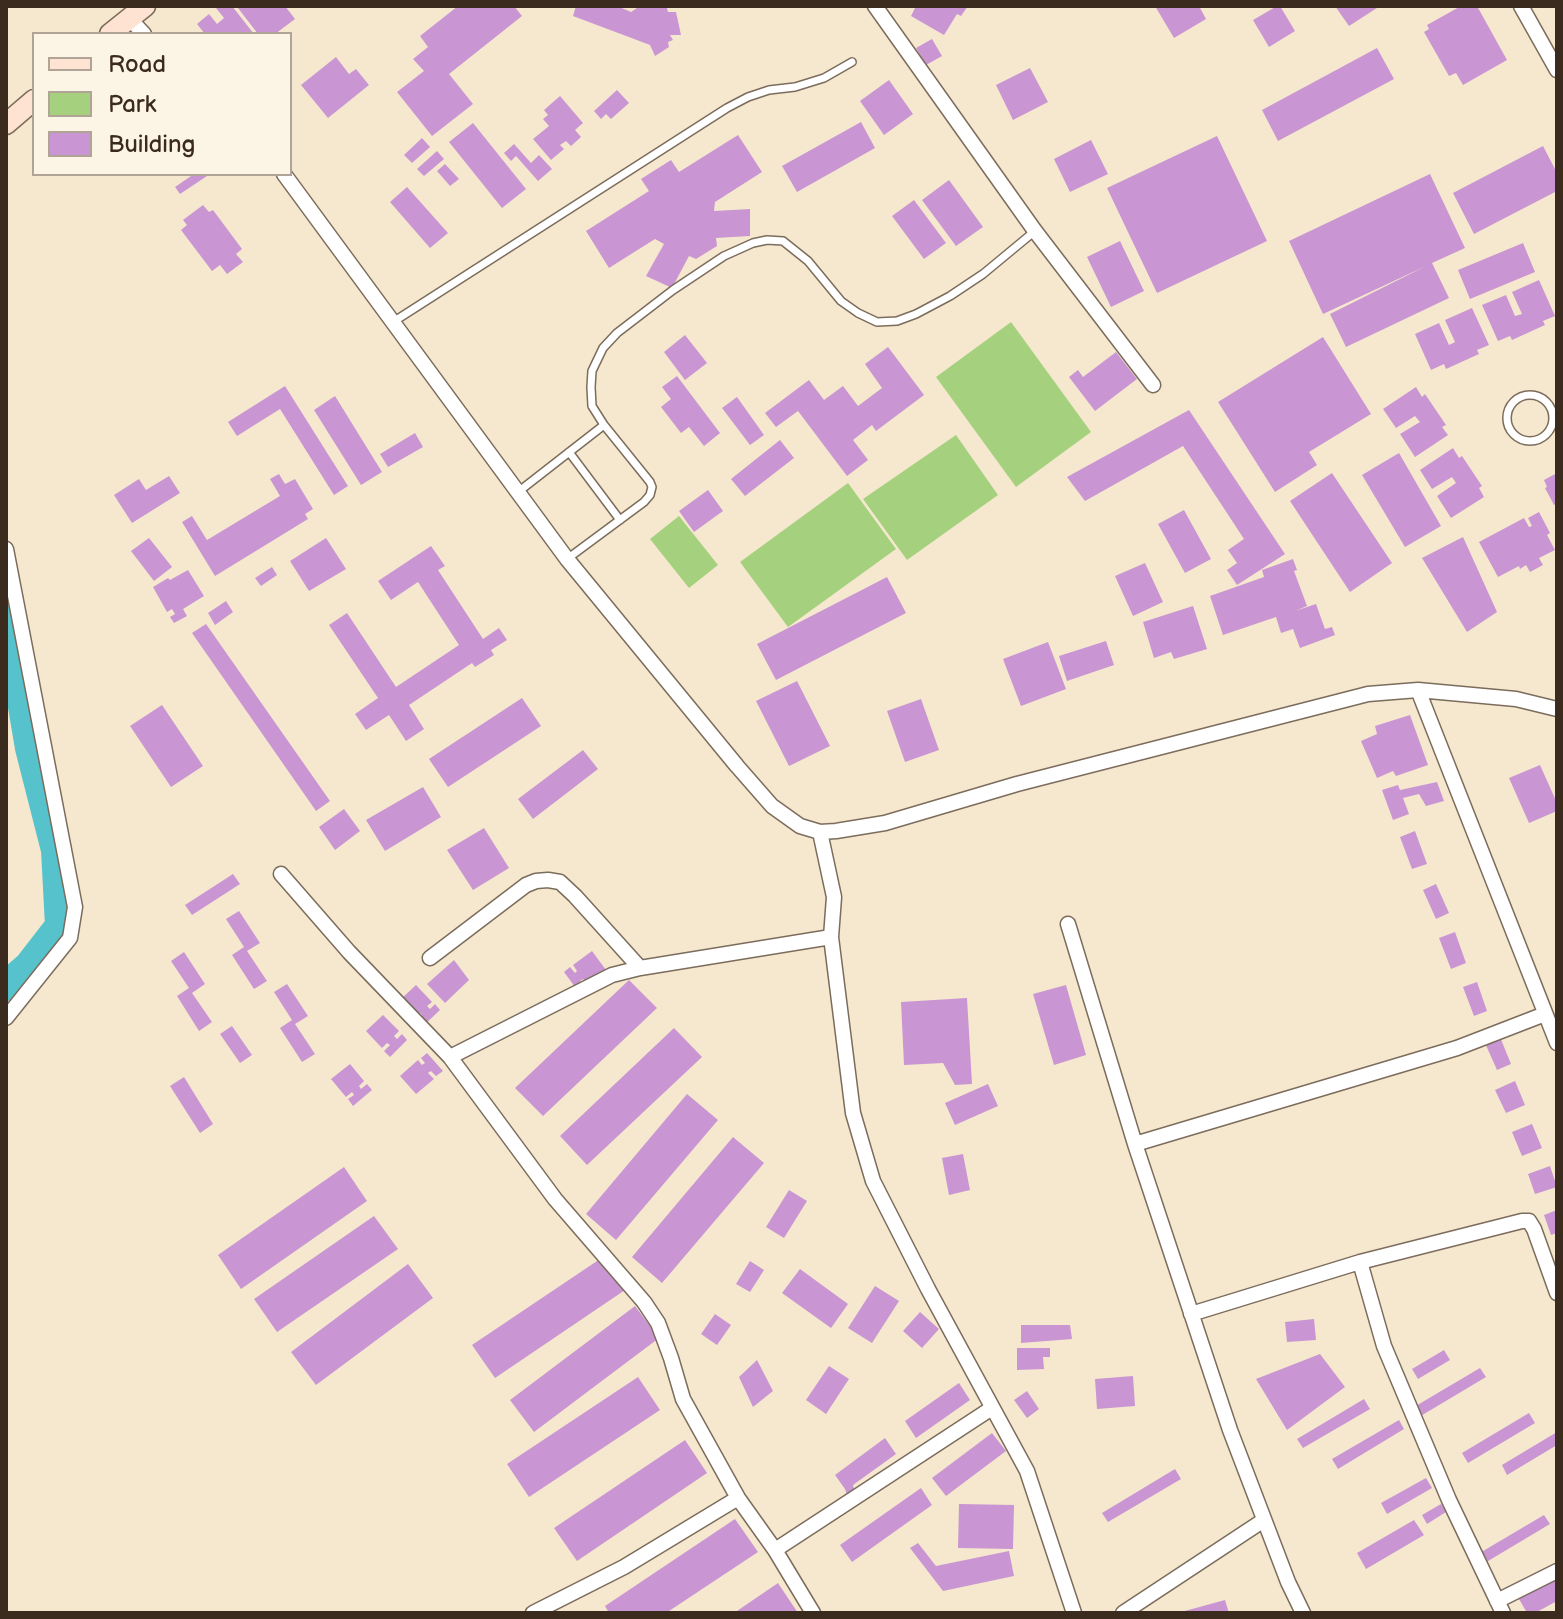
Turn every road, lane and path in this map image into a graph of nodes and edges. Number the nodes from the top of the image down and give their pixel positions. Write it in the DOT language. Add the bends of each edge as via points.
graph roads {
  1 [pos="875,6"];
  2 [pos="1521,6"];
  3 [pos="137,12"];
  4 [pos="112,32"];
  5 [pos="143,32"];
  6 [pos="852,62"];
  7 [pos="1557,70"];
  8 [pos="32,102"];
  9 [pos="6,124"];
  10 [pos="285,176"];
  11 [pos="1035,231"];
  12 [pos="393,322"];
  13 [pos="1153,385"];
  14 [pos="1555,415"];
  15 [pos="604,425"];
  16 [pos="569,452"];
  17 [pos="518,492"];
  18 [pos="620,520"];
  19 [pos="6,549"];
  20 [pos="567,559"];
  21 [pos="1418,690"];
  22 [pos="1557,709"];
  23 [pos="820,832"];
  24 [pos="281,874"];
  25 [pos="1068,924"];
  26 [pos="831,937"];
  27 [pos="430,958"];
  28 [pos="640,968"];
  29 [pos="1545,1014"];
  30 [pos="6,1018"];
  31 [pos="1557,1043"];
  32 [pos="450,1057"];
  33 [pos="1135,1144"];
  34 [pos="1360,1262"];
  35 [pos="1557,1293"];
  36 [pos="1191,1314"];
  37 [pos="992,1408"];
  38 [pos="738,1498"];
  39 [pos="1264,1520"];
  40 [pos="775,1550"];
  41 [pos="1557,1571"];
  42 [pos="1500,1607"];
  43 [pos="533,1613"];
  44 [pos="813,1613"];
  45 [pos="1074,1613"];
  46 [pos="1123,1613"];
  47 [pos="1303,1613"];
  1 -- 11 [label="street"];
  2 -- 7 [label="street"];
  3 -- 4 [label="street"];
  3 -- 5 [label="street"];
  6 -- 12 [label="lane" via="824,78 769,90 727,108"];
  8 -- 9 [label="street"];
  10 -- 12 [label="street"];
  11 -- 13 [label="street"];
  11 -- 15 [label="lane" via="950,296 897,321 877,322 858,313 783,241 753,243 724,256 603,348 591,387 592,406"];
  12 -- 17 [label="street"];
  14 -- 14 [label="lane" via="1548,402 1535,395 1510,406 1507,420 1513,434 1525,441 1540,439 1551,429"];
  15 -- 16 [label="lane"];
  15 -- 18 [label="lane" via="652,487 644,502"];
  16 -- 17 [label="lane"];
  16 -- 18 [label="lane"];
  17 -- 20 [label="street"];
  18 -- 20 [label="lane"];
  19 -- 30 [label="street" via="75,907 70,938"];
  20 -- 23 [label="street" via="772,806 800,826"];
  21 -- 22 [label="street" via="1516,699"];
  21 -- 23 [label="street" via="1368,694 885,823"];
  21 -- 29 [label="street"];
  23 -- 26 [label="street" via="834,897"];
  24 -- 32 [label="street"];
  25 -- 33 [label="street"];
  26 -- 28 [label="street"];
  26 -- 37 [label="street" via="853,1113 873,1181"];
  27 -- 28 [label="street" via="526,885 548,880 560,882 575,896"];
  28 -- 32 [label="street" via="612,975"];
  29 -- 31 [label="street"];
  29 -- 33 [label="street" via="1457,1048"];
  32 -- 38 [label="street" via="555,1199 658,1323 683,1399"];
  33 -- 36 [label="street"];
  34 -- 35 [label="street" via="1529,1221"];
  34 -- 36 [label="street"];
  34 -- 42 [label="street" via="1384,1346"];
  36 -- 39 [label="street"];
  37 -- 40 [label="street"];
  37 -- 45 [label="street" via="1027,1471"];
  38 -- 40 [label="street"];
  38 -- 43 [label="street" via="624,1567"];
  39 -- 46 [label="street"];
  39 -- 47 [label="street"];
  40 -- 44 [label="street"];
  41 -- 42 [label="street"];
}
